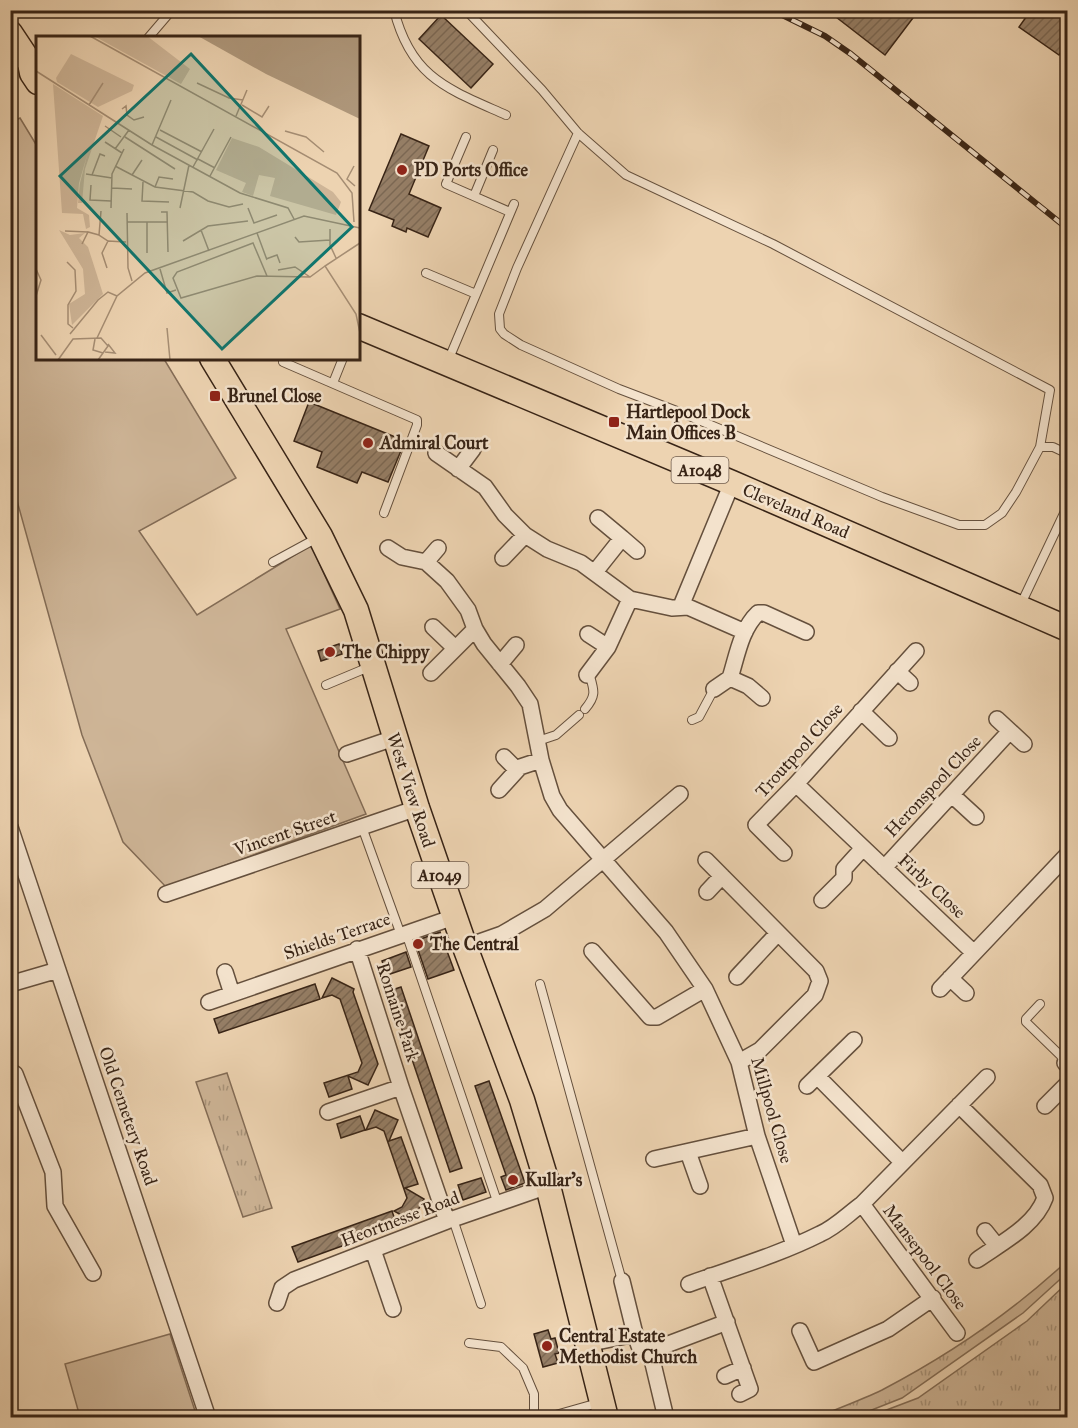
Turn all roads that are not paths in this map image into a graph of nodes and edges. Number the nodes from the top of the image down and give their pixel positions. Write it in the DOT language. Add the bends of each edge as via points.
graph roads {
  1 [pos="172,10"];
  2 [pos="394,10"];
  3 [pos="466,10"];
  4 [pos="10,33"];
  5 [pos="153,36"];
  6 [pos="10,55"];
  7 [pos="35,78"];
  8 [pos="506,115"];
  9 [pos="578,133"];
  10 [pos="466,138"];
  11 [pos="493,150"];
  12 [pos="474,196"];
  13 [pos="426,273"];
  14 [pos="476,294"];
  15 [pos="360,327"];
  16 [pos="213,360"];
  17 [pos="342,360"];
  18 [pos="283,362"];
  19 [pos="447,363"];
  20 [pos="333,383"];
  21 [pos="1040,447"];
  22 [pos="473,449"];
  23 [pos="436,453"];
  24 [pos="1068,454"];
  25 [pos="458,470"];
  26 [pos="732,483"];
  27 [pos="1068,505"];
  28 [pos="384,513"];
  29 [pos="598,518"];
  30 [pos="525,535"];
  31 [pos="320,536"];
  32 [pos="622,538"];
  33 [pos="388,548"];
  34 [pos="438,548"];
  35 [pos="637,551"];
  36 [pos="503,558"];
  37 [pos="273,562"];
  38 [pos="426,562"];
  39 [pos="595,573"];
  40 [pos="630,599"];
  41 [pos="681,606"];
  42 [pos="1020,608"];
  43 [pos="434,627"];
  44 [pos="475,629"];
  45 [pos="1068,629"];
  46 [pos="745,632"];
  47 [pos="806,632"];
  48 [pos="588,634"];
  49 [pos="516,645"];
  50 [pos="608,647"];
  51 [pos="455,648"];
  52 [pos="916,651"];
  53 [pos="500,664"];
  54 [pos="373,665"];
  55 [pos="897,671"];
  56 [pos="431,673"];
  57 [pos="588,674"];
  58 [pos="730,678"];
  59 [pos="910,683"];
  60 [pos="326,685"];
  61 [pos="714,689"];
  62 [pos="762,698"];
  63 [pos="861,711"];
  64 [pos="997,719"];
  65 [pos="692,720"];
  66 [pos="1010,731"];
  67 [pos="394,738"];
  68 [pos="889,738"];
  69 [pos="538,741"];
  70 [pos="1024,744"];
  71 [pos="347,754"];
  72 [pos="504,757"];
  73 [pos="541,760"];
  74 [pos="517,770"];
  75 [pos="796,784"];
  76 [pos="499,790"];
  77 [pos="680,794"];
  78 [pos="952,795"];
  79 [pos="417,808"];
  80 [pos="976,817"];
  81 [pos="10,827"];
  82 [pos="362,827"];
  83 [pos="863,848"];
  84 [pos="784,853"];
  85 [pos="602,860"];
  86 [pos="706,860"];
  87 [pos="1065,864"];
  88 [pos="884,868"];
  89 [pos="722,876"];
  90 [pos="707,892"];
  91 [pos="166,894"];
  92 [pos="822,900"];
  93 [pos="454,917"];
  94 [pos="778,933"];
  95 [pos="403,934"];
  96 [pos="465,947"];
  97 [pos="357,949"];
  98 [pos="592,951"];
  99 [pos="974,952"];
  100 [pos="58,970"];
  101 [pos="225,972"];
  102 [pos="737,977"];
  103 [pos="10,984"];
  104 [pos="540,984"];
  105 [pos="705,989"];
  106 [pos="966,993"];
  107 [pos="232,994"];
  108 [pos="209,1002"];
  109 [pos="1040,1004"];
  110 [pos="854,1040"];
  111 [pos="740,1062"];
  112 [pos="1066,1065"];
  113 [pos="10,1071"];
  114 [pos="987,1077"];
  115 [pos="1068,1083"];
  116 [pos="401,1087"];
  117 [pos="959,1105"];
  118 [pos="1045,1106"];
  119 [pos="328,1112"];
  120 [pos="757,1136"];
  121 [pos="688,1152"];
  122 [pos="654,1159"];
  123 [pos="902,1162"];
  124 [pos="548,1186"];
  125 [pos="700,1186"];
  126 [pos="498,1204"];
  127 [pos="862,1204"];
  128 [pos="450,1220"];
  129 [pos="985,1231"];
  130 [pos="794,1245"];
  131 [pos="997,1246"];
  132 [pos="373,1250"];
  133 [pos="977,1260"];
  134 [pos="93,1273"];
  135 [pos="710,1276"];
  136 [pos="622,1281"];
  137 [pos="689,1284"];
  138 [pos="933,1298"];
  139 [pos="277,1303"];
  140 [pos="481,1304"];
  141 [pos="393,1309"];
  142 [pos="727,1322"];
  143 [pos="800,1331"];
  144 [pos="957,1333"];
  145 [pos="634,1334"];
  146 [pos="469,1343"];
  147 [pos="587,1344"];
  148 [pos="650,1352"];
  149 [pos="743,1368"];
  150 [pos="725,1376"];
  151 [pos="740,1394"];
  152 [pos="604,1410"];
  153 [pos="208,1418"];
  154 [pos="534,1418"];
  155 [pos="544,1418"];
  156 [pos="666,1418"];
  1 -- 5 [label="lane"];
  2 -- 8 [label="lane" via="399,32 421,68 446,86"];
  3 -- 9 [label="lane"];
  4 -- 7 [label="main road"];
  6 -- 7 [label="main road"];
  9 -- 21 [label="lane" via="626,175 773,244 1050,390"];
  9 -- 21 [label="lane" via="499,314 504,334 619,389 959,525 985,525 1002,513"];
  10 -- 12 [label="lane" via="446,184"];
  11 -- 12 [label="lane"];
  12 -- 14 [label="lane" via="512,208"];
  13 -- 14 [label="lane"];
  14 -- 19 [label="lane"];
  15 -- 19 [label="main road, Cleveland Road / A1048"];
  16 -- 31 [label="main road, West View Road / A1049"];
  17 -- 20 [label="lane"];
  18 -- 20 [label="lane"];
  19 -- 26 [label="main road, Cleveland Road / A1048"];
  20 -- 28 [label="lane" via="417,420"];
  21 -- 24 [label="lane" via="1053,447"];
  22 -- 25 [label="street"];
  23 -- 25 [label="street"];
  25 -- 30 [label="street" via="485,487"];
  26 -- 41 [label="street"];
  26 -- 42 [label="main road, Cleveland Road / A1048"];
  27 -- 42 [label="lane"];
  29 -- 32 [label="street"];
  30 -- 36 [label="street"];
  30 -- 39 [label="street"];
  31 -- 37 [label="lane"];
  31 -- 54 [label="main road, West View Road / A1049" via="356,610"];
  32 -- 35 [label="street"];
  32 -- 39 [label="street"];
  33 -- 38 [label="street"];
  34 -- 38 [label="street"];
  38 -- 44 [label="street" via="458,595"];
  39 -- 40 [label="street"];
  40 -- 41 [label="street" via="672,608"];
  40 -- 50 [label="street"];
  41 -- 46 [label="street"];
  42 -- 45 [label="main road, Cleveland Road / A1048"];
  43 -- 51 [label="street"];
  44 -- 51 [label="street"];
  44 -- 53 [label="street"];
  46 -- 47 [label="street" via="758,612"];
  46 -- 58 [label="street"];
  48 -- 50 [label="street"];
  49 -- 53 [label="street"];
  50 -- 57 [label="street"];
  51 -- 56 [label="street"];
  52 -- 55 [label="street, Troutpool Close"];
  53 -- 69 [label="street" via="530,704"];
  54 -- 60 [label="lane"];
  54 -- 67 [label="main road, West View Road / A1049"];
  55 -- 59 [label="street"];
  55 -- 63 [label="street, Troutpool Close"];
  57 -- 69 [label="lane" via="594,690 592,700 556,735"];
  58 -- 61 [label="street"];
  58 -- 62 [label="street"];
  61 -- 65 [label="lane" via="699,717"];
  63 -- 68 [label="street"];
  63 -- 75 [label="street, Troutpool Close"];
  64 -- 66 [label="street"];
  66 -- 70 [label="street"];
  66 -- 78 [label="street, Heronspool Close"];
  67 -- 71 [label="street"];
  67 -- 79 [label="main road, West View Road / A1049"];
  69 -- 73 [label="street"];
  72 -- 74 [label="street"];
  73 -- 74 [label="street"];
  73 -- 85 [label="street" via="560,810"];
  74 -- 76 [label="street"];
  75 -- 83 [label="street, Firby Close"];
  75 -- 84 [label="street, Troutpool Close" via="756,825"];
  77 -- 85 [label="street"];
  78 -- 80 [label="street"];
  78 -- 88 [label="street, Heronspool Close"];
  79 -- 82 [label="street, Vincent Street"];
  79 -- 93 [label="main road, West View Road / A1049"];
  81 -- 100 [label="street, Old Cemetery Road"];
  82 -- 91 [label="street, Vincent Street"];
  82 -- 95 [label="lane"];
  83 -- 88 [label="street, Firby Close"];
  83 -- 92 [label="street" via="844,869 844,878"];
  85 -- 96 [label="street" via="544,909 502,934"];
  85 -- 105 [label="street, Millpool Close" via="666,932"];
  86 -- 89 [label="street"];
  87 -- 99 [label="street"];
  88 -- 99 [label="street, Firby Close"];
  89 -- 90 [label="street"];
  89 -- 94 [label="street"];
  93 -- 95 [label="street, Shields Terrace"];
  93 -- 96 [label="main road, West View Road / A1049"];
  94 -- 102 [label="street"];
  94 -- 111 [label="street" via="816,971 819,987 760,1050"];
  95 -- 97 [label="street, Shields Terrace"];
  95 -- 126 [label="lane"];
  96 -- 124 [label="main road, West View Road / A1049" via="522,1100"];
  97 -- 107 [label="street, Shields Terrace"];
  97 -- 116 [label="street, Romaine Park"];
  98 -- 105 [label="street" via="650,1017 657,1017"];
  99 -- 106 [label="street" via="945,984"];
  100 -- 103 [label="street"];
  100 -- 153 [label="street, Old Cemetery Road"];
  101 -- 107 [label="street"];
  104 -- 136 [label="lane"];
  105 -- 111 [label="street, Millpool Close"];
  107 -- 108 [label="street, Shields Terrace"];
  109 -- 112 [label="lane" via="1026,1021"];
  110 -- 123 [label="street" via="812,1081"];
  111 -- 120 [label="street, Millpool Close"];
  113 -- 134 [label="street" via="15,1074 53,1172 55,1206"];
  114 -- 117 [label="street"];
  115 -- 118 [label="street"];
  116 -- 119 [label="street, Romaine Park"];
  116 -- 128 [label="street, Romaine Park"];
  117 -- 123 [label="street"];
  117 -- 131 [label="street" via="1040,1185 1046,1198 1037,1213"];
  120 -- 121 [label="street"];
  120 -- 130 [label="street, Millpool Close"];
  121 -- 122 [label="street"];
  121 -- 125 [label="street"];
  123 -- 127 [label="street"];
  124 -- 126 [label="street, Heortnesse Road"];
  124 -- 147 [label="main road, West View Road / A1049"];
  126 -- 128 [label="street, Heortnesse Road"];
  127 -- 130 [label="street" via="821,1234"];
  127 -- 138 [label="street, Mansepool Close"];
  128 -- 132 [label="street, Heortnesse Road"];
  128 -- 140 [label="lane"];
  129 -- 131 [label="street"];
  130 -- 135 [label="street"];
  131 -- 133 [label="street"];
  132 -- 139 [label="street, Heortnesse Road" via="294,1280 282,1288"];
  132 -- 141 [label="street"];
  135 -- 137 [label="street"];
  135 -- 142 [label="street"];
  136 -- 145 [label="street"];
  138 -- 143 [label="street" via="888,1329 814,1362"];
  138 -- 144 [label="street, Mansepool Close"];
  142 -- 148 [label="street"];
  142 -- 149 [label="street"];
  145 -- 147 [label="street"];
  145 -- 148 [label="street" via="639,1346"];
  146 -- 154 [label="lane" via="501,1347 523,1368 534,1394"];
  147 -- 152 [label="main road, West View Road / A1049"];
  148 -- 156 [label="street"];
  149 -- 150 [label="street"];
  149 -- 151 [label="street" via="750,1389"];
  152 -- 155 [label="lane"];
}
